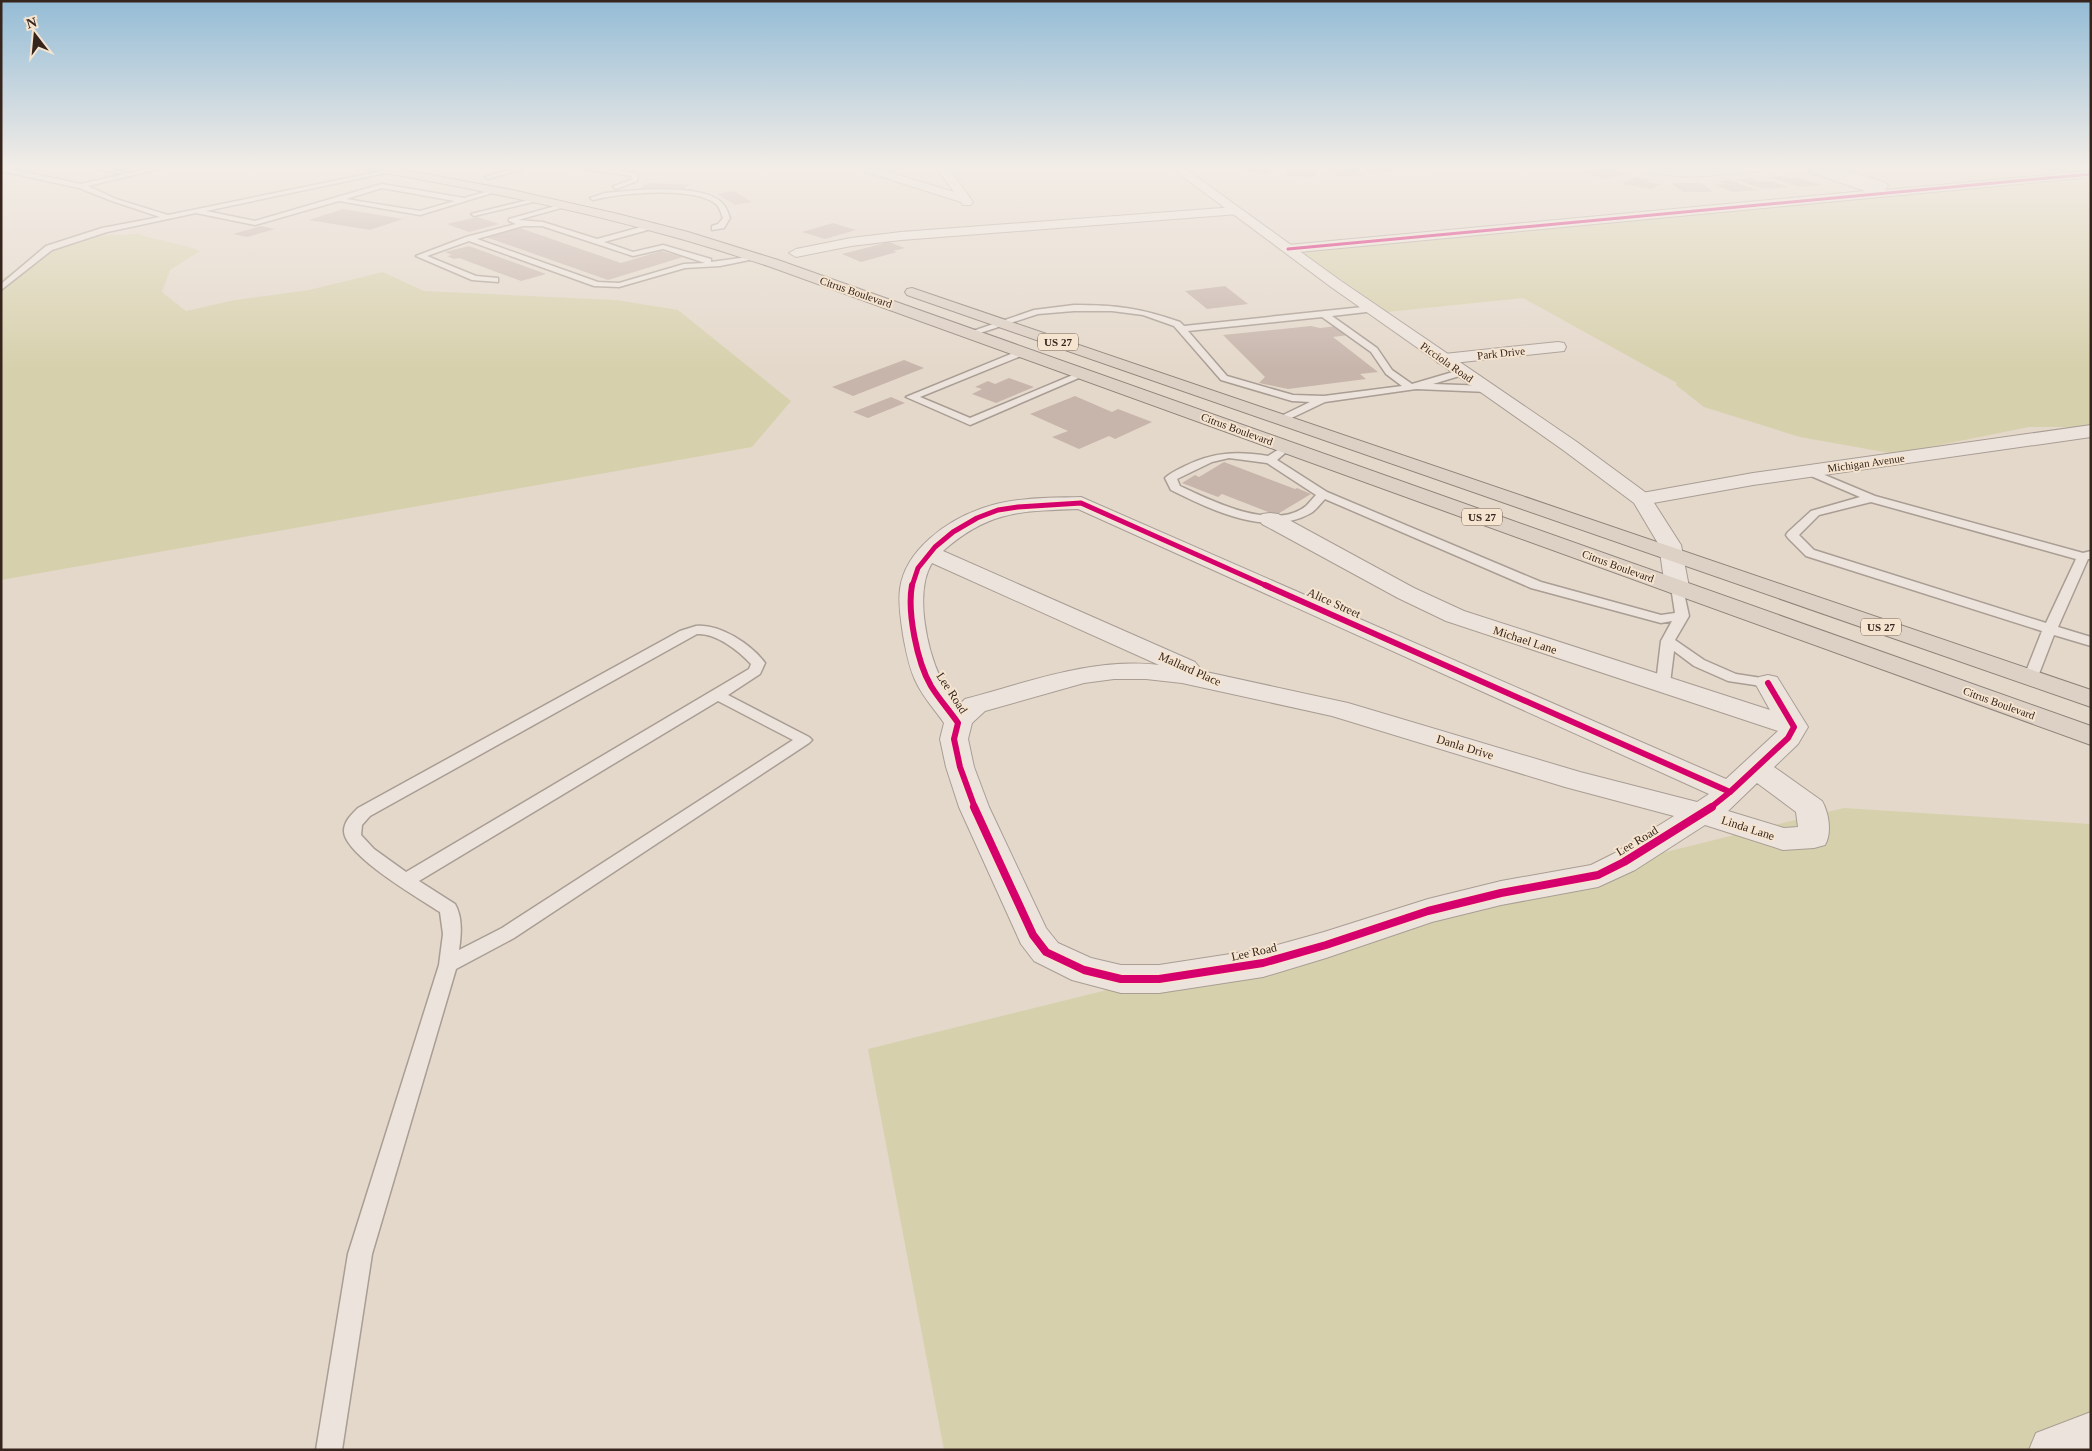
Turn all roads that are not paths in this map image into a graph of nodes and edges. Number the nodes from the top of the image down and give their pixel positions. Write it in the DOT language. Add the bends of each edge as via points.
graph roads {
  1 [pos="90,235"];
  2 [pos="484,235"];
  3 [pos="575,235"];
  4 [pos="622,235"];
  5 [pos="680,235"];
  6 [pos="705,235"];
  7 [pos="934,235"];
  8 [pos="1269,235"];
  9 [pos="1442,235"];
  10 [pos="469,239"];
  11 [pos="596,242"];
  12 [pos="779,247"];
  13 [pos="1288,249"];
  14 [pos="796,253"];
  15 [pos="755,258"];
  16 [pos="824,262"];
  17 [pos="720,264"];
  18 [pos="495,280"];
  19 [pos="5,283"];
  20 [pos="1,288"];
  21 [pos="1372,309"];
  22 [pos="1324,314"];
  23 [pos="1003,323"];
  24 [pos="1181,329"];
  25 [pos="971,333"];
  26 [pos="1558,347"];
  27 [pos="1024,352"];
  28 [pos="1444,359"];
  29 [pos="1463,372"];
  30 [pos="1083,374"];
  31 [pos="1412,387"];
  32 [pos="1488,389"];
  33 [pos="1324,399"];
  34 [pos="1283,419"];
  35 [pos="2091,431"];
  36 [pos="1288,447"];
  37 [pos="1270,460"];
  38 [pos="1808,471"];
  39 [pos="1323,494"];
  40 [pos="1871,498"];
  41 [pos="1642,500"];
  42 [pos="1270,519"];
  43 [pos="928,553"];
  44 [pos="1671,555"];
  45 [pos="2087,556"];
  46 [pos="1677,587"];
  47 [pos="1682,616"];
  48 [pos="2050,629"];
  49 [pos="1668,641"];
  50 [pos="2091,642"];
  51 [pos="2030,679"];
  52 [pos="1663,683"];
  53 [pos="1768,683"];
  54 [pos="1226,685"];
  55 [pos="717,695"];
  56 [pos="2091,699"];
  57 [pos="958,723"];
  58 [pos="1794,726"];
  59 [pos="2091,736"];
  60 [pos="1755,768"];
  61 [pos="1730,792"];
  62 [pos="1704,814"];
  63 [pos="407,880"];
  64 [pos="448,965"];
  65 [pos="2091,1436"];
  66 [pos="329,1450"];
  67 [pos="2052,1450"];
  1 -- 19 [label="lane" via="49,248"];
  2 -- 10 [label="lane"];
  3 -- 11 [label="lane"];
  4 -- 11 [label="lane"];
  5 -- 15 [label="highway, Citrus Boulevard / US 27"];
  6 -- 14 [label="highway" via="764,251"];
  7 -- 14 [label="street" via="851,242"];
  8 -- 13 [label="street, Picciola Road"];
  9 -- 13 [label="street"];
  10 -- 17 [label="lane" via="597,284 619,285 684,266"];
  10 -- 18 [label="lane" via="420,256 475,278"];
  11 -- 17 [label="lane" via="633,254 663,247"];
  12 -- 14 [label="highway, Citrus Boulevard"];
  13 -- 21 [label="street, Picciola Road"];
  14 -- 16 [label="highway, Citrus Boulevard"];
  15 -- 17 [label="lane"];
  15 -- 23 [label="highway, Citrus Boulevard / US 27" via="795,260"];
  15 -- 25 [label="highway, Citrus Boulevard / US 27"];
  19 -- 20 [label="lane"];
  21 -- 22 [label="lane"];
  21 -- 28 [label="street, Picciola Road"];
  22 -- 24 [label="lane"];
  22 -- 31 [label="lane" via="1374,350 1389,372"];
  23 -- 24 [label="lane" via="1037,312 1112,308 1145,313 1177,324"];
  23 -- 25 [label="lane"];
  23 -- 34 [label="highway, Citrus Boulevard / US 27"];
  24 -- 33 [label="lane" via="1224,378 1292,398"];
  25 -- 27 [label="highway, Citrus Boulevard / US 27"];
  26 -- 28 [label="street, Park Drive"];
  27 -- 30 [label="highway, Citrus Boulevard / US 27"];
  27 -- 30 [label="lane" via="911,397 970,422"];
  28 -- 29 [label="street, Picciola Road"];
  29 -- 31 [label="lane"];
  29 -- 32 [label="street, Picciola Road"];
  30 -- 36 [label="highway, Citrus Boulevard / US 27"];
  31 -- 32 [label="lane"];
  31 -- 33 [label="lane"];
  32 -- 41 [label="street, Picciola Road"];
  33 -- 34 [label="lane"];
  34 -- 44 [label="highway, Citrus Boulevard / US 27"];
  35 -- 38 [label="street, Michigan Avenue"];
  36 -- 37 [label="lane"];
  36 -- 46 [label="highway, Citrus Boulevard / US 27"];
  37 -- 39 [label="lane" via="1284,472"];
  37 -- 42 [label="lane" via="1240,454 1216,456 1171,478 1175,488 1219,509"];
  38 -- 40 [label="lane"];
  38 -- 41 [label="street, Michigan Avenue"];
  39 -- 42 [label="lane" via="1317,502 1291,518"];
  39 -- 47 [label="lane" via="1536,585 1661,619"];
  40 -- 45 [label="lane"];
  40 -- 48 [label="lane" via="1815,513 1792,535 1810,553"];
  41 -- 44 [label="street, Picciola Road" via="1670,545"];
  42 -- 52 [label="street, Michael Lane" via="1406,593 1456,616"];
  43 -- 54 [label="street, Mallard Place"];
  43 -- 57 [label="street, Lee Road" via="913,579 909,605 928,681"];
  43 -- 61 [label="street, Alice Street" via="956,530 997,510 1080,503"];
  44 -- 46 [label="street, Picciola Road"];
  44 -- 51 [label="highway, Citrus Boulevard / US 27"];
  45 -- 48 [label="lane"];
  46 -- 47 [label="lane"];
  46 -- 59 [label="highway, Citrus Boulevard / US 27"];
  47 -- 49 [label="lane"];
  48 -- 50 [label="lane"];
  48 -- 51 [label="lane"];
  49 -- 52 [label="lane"];
  49 -- 53 [label="lane" via="1699,663 1732,678"];
  51 -- 56 [label="highway, Citrus Boulevard / US 27"];
  52 -- 58 [label="street, Michael Lane"];
  53 -- 58 [label="street"];
  54 -- 57 [label="street, Mallard Place" via="1182,675 1114,671 1082,676 975,705"];
  54 -- 62 [label="street, Danla Drive" via="1338,709 1574,780"];
  55 -- 63 [label="lane"];
  55 -- 63 [label="lane" via="755,671 758,663 714,632 698,630 685,634 364,812 354,822 353,833 357,843 372,858"];
  55 -- 64 [label="lane" via="804,740 508,933"];
  57 -- 62 [label="street, Lee Road" via="954,739 974,807 1033,935 1046,952 1084,970 1121,978 1159,979 1263,963 1500,893 1598,875"];
  58 -- 60 [label="street, Lee Road" via="1788,738"];
  60 -- 61 [label="street, Lee Road"];
  60 -- 62 [label="street, Linda Lane" via="1811,808 1814,837 1783,839"];
  61 -- 62 [label="street, Lee Road"];
  63 -- 64 [label="lane" via="449,908 452,934"];
  64 -- 66 [label="lane" via="360,1254"];
  65 -- 67 [label="street"];
}
